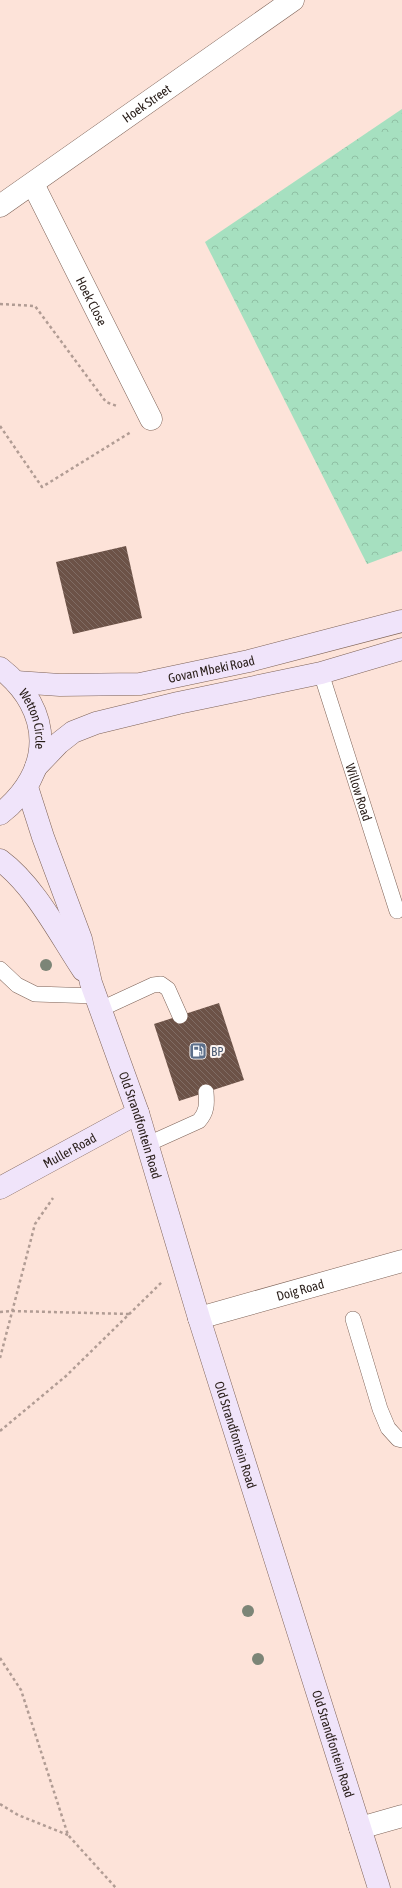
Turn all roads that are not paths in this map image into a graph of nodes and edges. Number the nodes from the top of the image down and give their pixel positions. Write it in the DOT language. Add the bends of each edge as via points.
graph roads {
  1 [pos="294,0"];
  2 [pos="33,184"];
  3 [pos="0,206"];
  4 [pos="151,419"];
  5 [pos="402,621"];
  6 [pos="402,649"];
  7 [pos="0,668"];
  8 [pos="322,673"];
  9 [pos="16,682"];
  10 [pos="36,767"];
  11 [pos="27,787"];
  12 [pos="0,814"];
  13 [pos="0,860"];
  14 [pos="397,911"];
  15 [pos="0,969"];
  16 [pos="96,996"];
  17 [pos="180,1016"];
  18 [pos="206,1092"];
  19 [pos="138,1113"];
  20 [pos="148,1144"];
  21 [pos="0,1188"];
  22 [pos="402,1262"];
  23 [pos="198,1318"];
  24 [pos="353,1319"];
  25 [pos="402,1440"];
  26 [pos="402,1816"];
  27 [pos="360,1828"];
  28 [pos="379,1888"];
  1 -- 2 [label="street, Hoek Street"];
  2 -- 3 [label="street, Hoek Street"];
  2 -- 4 [label="street, Hoek Close"];
  5 -- 9 [label="street, Govan Mbeki Road" via="249,661 140,684"];
  6 -- 8 [label="street, Govan Mbeki Road"];
  7 -- 9 [label="street, Wetton Circle"];
  8 -- 10 [label="street, Govan Mbeki Road" via="96,723 73,732"];
  8 -- 14 [label="lane, Willow Road"];
  9 -- 10 [label="street, Wetton Circle" via="30,700 38,722 40,745"];
  10 -- 11 [label="street, Wetton Circle"];
  11 -- 12 [label="street, Wetton Circle" via="14,803"];
  11 -- 16 [label="street, Old Strandfontein Road" via="81,939"];
  13 -- 16 [label="street, Old Strandfontein Road" via="15,874 41,907"];
  15 -- 16 [label="lane" via="17,985 35,994"];
  16 -- 17 [label="lane" via="161,984 168,989"];
  16 -- 19 [label="street, Old Strandfontein Road"];
  18 -- 20 [label="lane" via="207,1105 199,1121"];
  19 -- 20 [label="street, Old Strandfontein Road"];
  19 -- 21 [label="street, Muller Road"];
  20 -- 23 [label="street, Old Strandfontein Road"];
  22 -- 23 [label="street, Doig Road"];
  23 -- 27 [label="street, Old Strandfontein Road"];
  24 -- 25 [label="lane" via="380,1409 388,1428"];
  26 -- 27 [label="street"];
  27 -- 28 [label="street, Old Strandfontein Road"];
}
